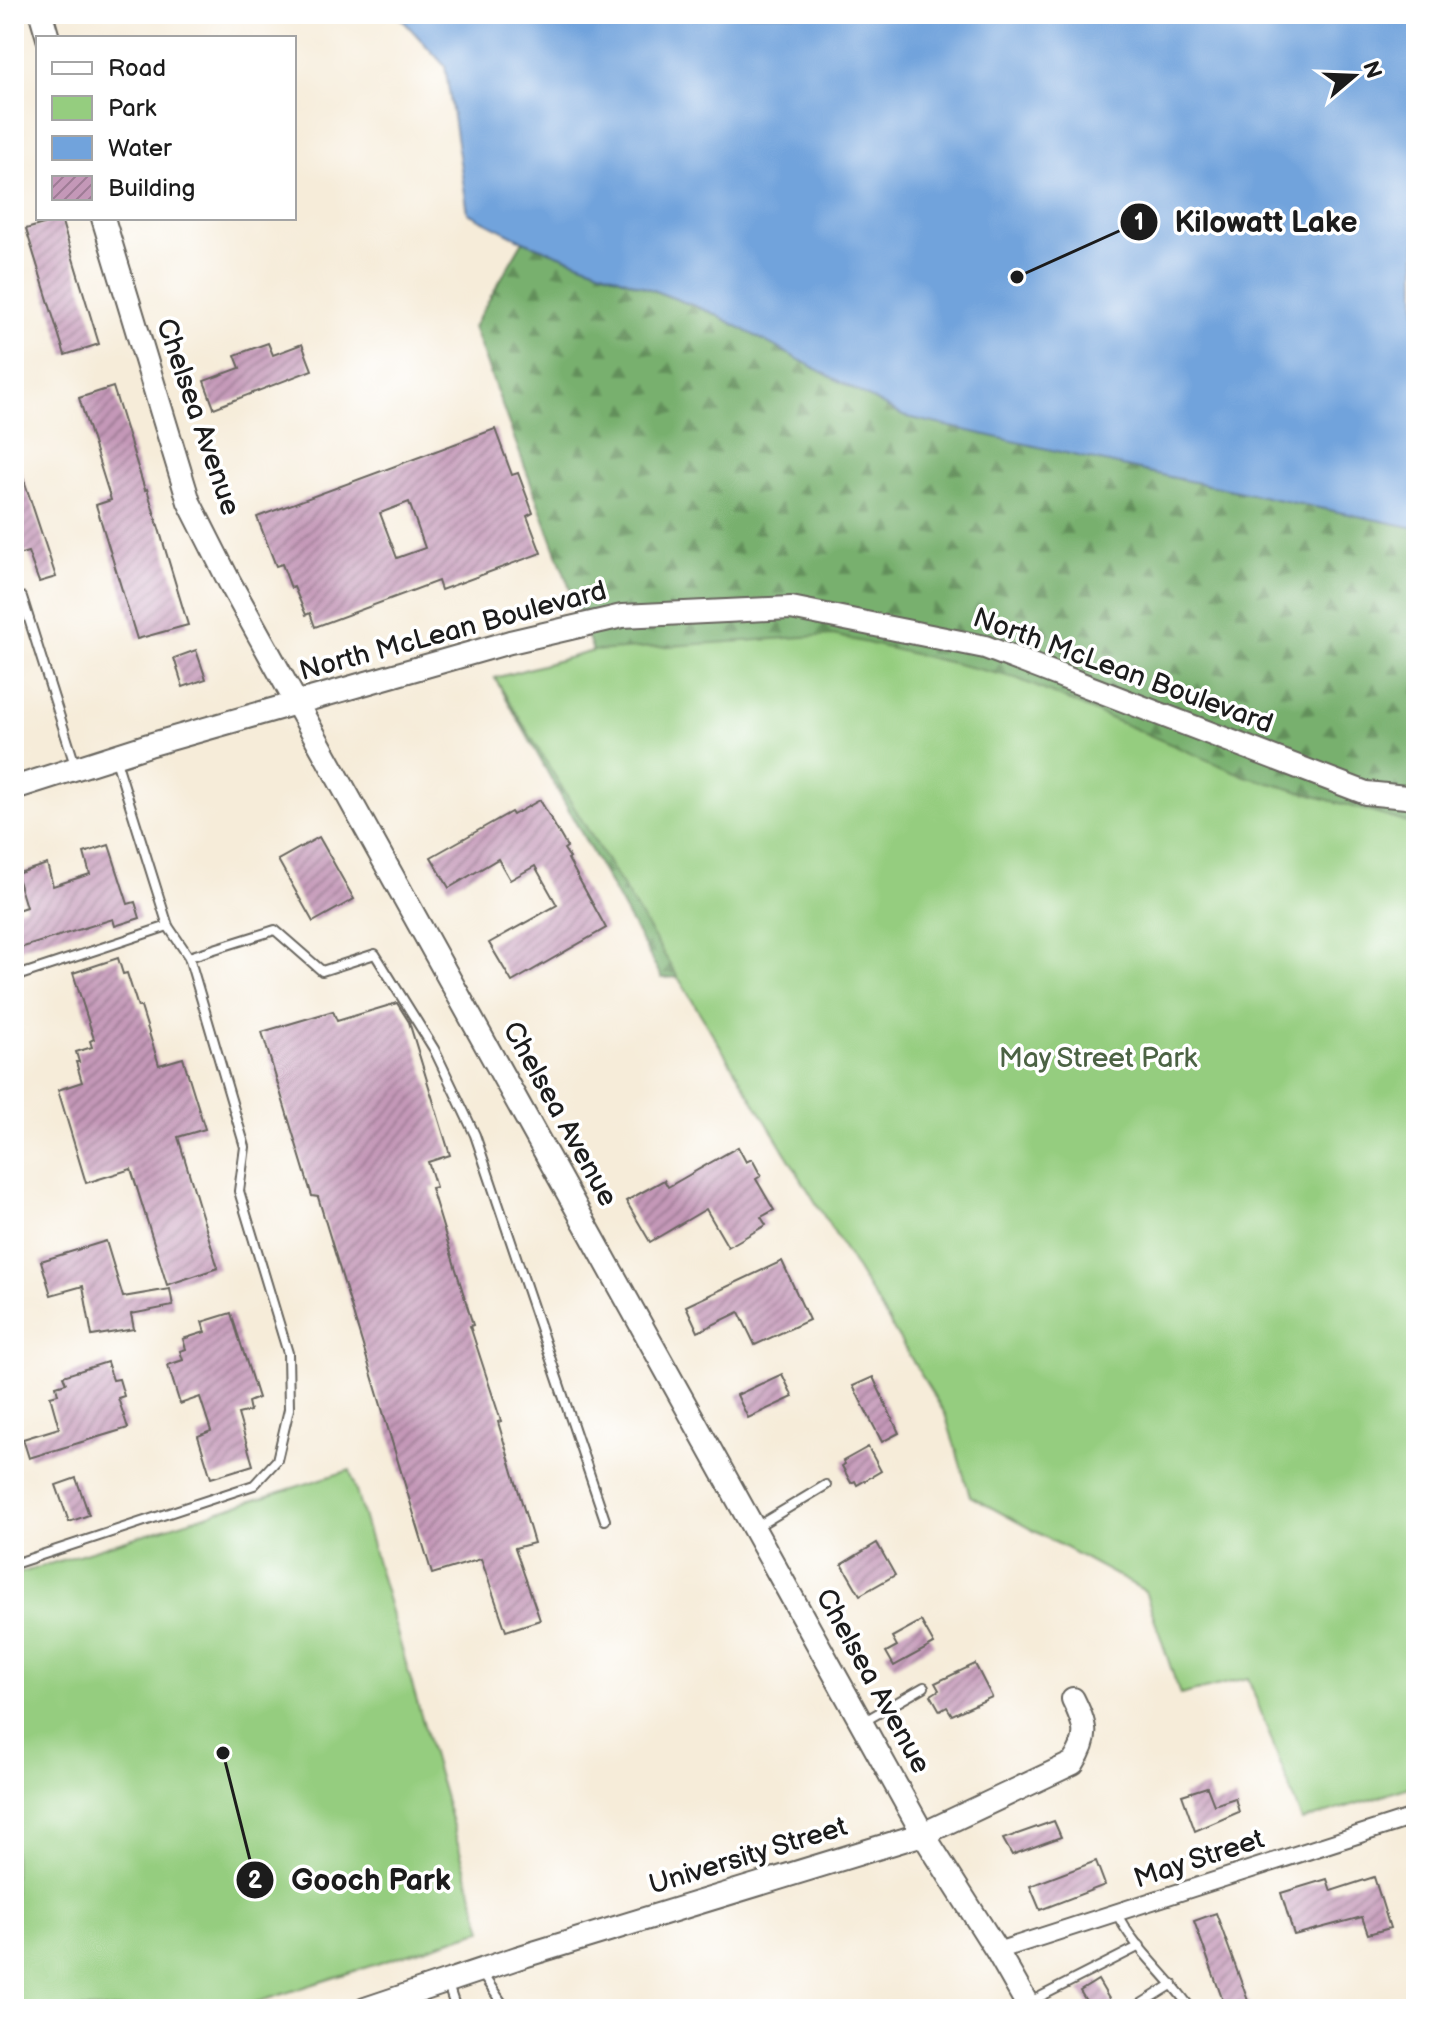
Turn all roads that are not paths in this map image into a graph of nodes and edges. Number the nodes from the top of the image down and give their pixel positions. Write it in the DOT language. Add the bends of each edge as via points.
graph roads {
  1 [pos="41,14"];
  2 [pos="47,36"];
  3 [pos="104,220"];
  4 [pos="14,599"];
  5 [pos="296,703"];
  6 [pos="115,756"];
  7 [pos="76,768"];
  8 [pos="14,788"];
  9 [pos="1416,798"];
  10 [pos="168,926"];
  11 [pos="189,957"];
  12 [pos="14,977"];
  13 [pos="14,1060"];
  14 [pos="19,1078"];
  15 [pos="826,1485"];
  16 [pos="605,1520"];
  17 [pos="755,1528"];
  18 [pos="14,1564"];
  19 [pos="924,1687"];
  20 [pos="1073,1699"];
  21 [pos="862,1723"];
  22 [pos="1416,1816"];
  23 [pos="923,1834"];
  24 [pos="1116,1912"];
  25 [pos="1140,1946"];
  26 [pos="997,1951"];
  27 [pos="480,1971"];
  28 [pos="447,1982"];
  29 [pos="1173,1984"];
  30 [pos="1029,2006"];
  31 [pos="365,2009"];
  32 [pos="456,2009"];
  33 [pos="506,2009"];
  34 [pos="1133,2009"];
  35 [pos="1191,2009"];
  1 -- 2 [label="main road"];
  3 -- 5 [label="main road, Chelsea Avenue" via="189,502"];
  4 -- 7 [label="lane" via="22,597"];
  5 -- 6 [label="main road, North McLean Boulevard"];
  5 -- 9 [label="main road, North McLean Boulevard" via="622,616 791,608 985,647 1366,793"];
  5 -- 17 [label="main road, Chelsea Avenue"];
  6 -- 7 [label="main road, North McLean Boulevard"];
  6 -- 10 [label="lane"];
  7 -- 8 [label="main road, North McLean Boulevard"];
  10 -- 11 [label="lane"];
  10 -- 12 [label="lane"];
  11 -- 16 [label="lane" via="275,930 322,971 375,954 434,1049 475,1135"];
  11 -- 18 [label="lane" via="245,1147 239,1191 288,1353 289,1409 277,1460 254,1485"];
  13 -- 14 [label="lane"];
  15 -- 17 [label="lane"];
  17 -- 21 [label="main road, Chelsea Avenue"];
  19 -- 21 [label="lane"];
  20 -- 23 [label="main road, University Street" via="1086,1736 1073,1763"];
  21 -- 23 [label="main road, Chelsea Avenue"];
  22 -- 24 [label="street, May Street"];
  23 -- 26 [label="main road, Chelsea Avenue"];
  23 -- 27 [label="main road, University Street"];
  24 -- 25 [label="lane"];
  24 -- 26 [label="street, May Street"];
  25 -- 29 [label="lane"];
  25 -- 30 [label="lane"];
  26 -- 30 [label="main road, Chelsea Avenue"];
  27 -- 28 [label="main road, University Street"];
  27 -- 33 [label="lane"];
  28 -- 31 [label="main road, University Street"];
  28 -- 32 [label="lane"];
  29 -- 34 [label="lane"];
  29 -- 35 [label="lane"];
}
